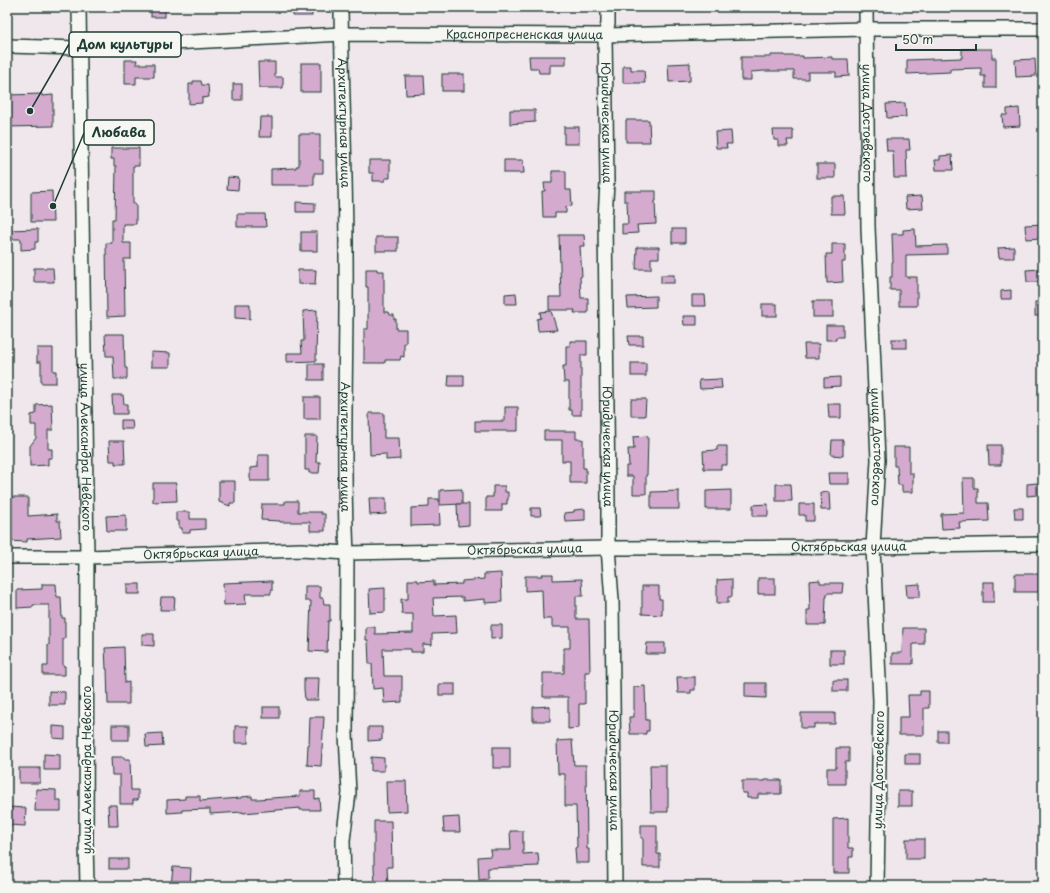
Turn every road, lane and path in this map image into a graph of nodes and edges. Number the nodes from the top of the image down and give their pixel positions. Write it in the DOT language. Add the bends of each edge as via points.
graph roads {
  1 [pos="79,7"];
  2 [pos="341,7"];
  3 [pos="608,7"];
  4 [pos="866,7"];
  5 [pos="866,29"];
  6 [pos="1043,29"];
  7 [pos="342,34"];
  8 [pos="605,35"];
  9 [pos="7,46"];
  10 [pos="79,48"];
  11 [pos="1043,544"];
  12 [pos="873,547"];
  13 [pos="608,548"];
  14 [pos="347,553"];
  15 [pos="7,557"];
  16 [pos="87,557"];
  17 [pos="87,886"];
  18 [pos="344,886"];
  19 [pos="615,886"];
  20 [pos="877,886"];
  1 -- 10 [label="street, улица Александра Невского"];
  2 -- 7 [label="street, Архитектурная улица"];
  3 -- 8 [label="street, Юридическая улица"];
  4 -- 5 [label="street, улица Достоевского"];
  5 -- 6 [label="street, Краснопресненская улица"];
  5 -- 8 [label="street, Краснопресненская улица"];
  5 -- 12 [label="street, улица Достоевского" via="868,227 878,460"];
  7 -- 8 [label="street, Краснопресненская улица"];
  7 -- 10 [label="street, Краснопресненская улица"];
  7 -- 14 [label="street, Архитектурная улица"];
  8 -- 13 [label="street, Юридическая улица"];
  9 -- 10 [label="street, Краснопресненская улица"];
  10 -- 16 [label="street, улица Александра Невского"];
  11 -- 12 [label="street, Октябрьская улица"];
  12 -- 13 [label="street, Октябрьская улица"];
  12 -- 20 [label="street, улица Достоевского" via="880,701"];
  13 -- 14 [label="street, Октябрьская улица"];
  13 -- 19 [label="street, Юридическая улица" via="612,600"];
  14 -- 16 [label="street, Октябрьская улица" via="301,550"];
  14 -- 18 [label="street, Архитектурная улица" via="348,793 343,840"];
  15 -- 16 [label="street, Октябрьская улица"];
  16 -- 17 [label="street, улица Александра Невского"];
}
